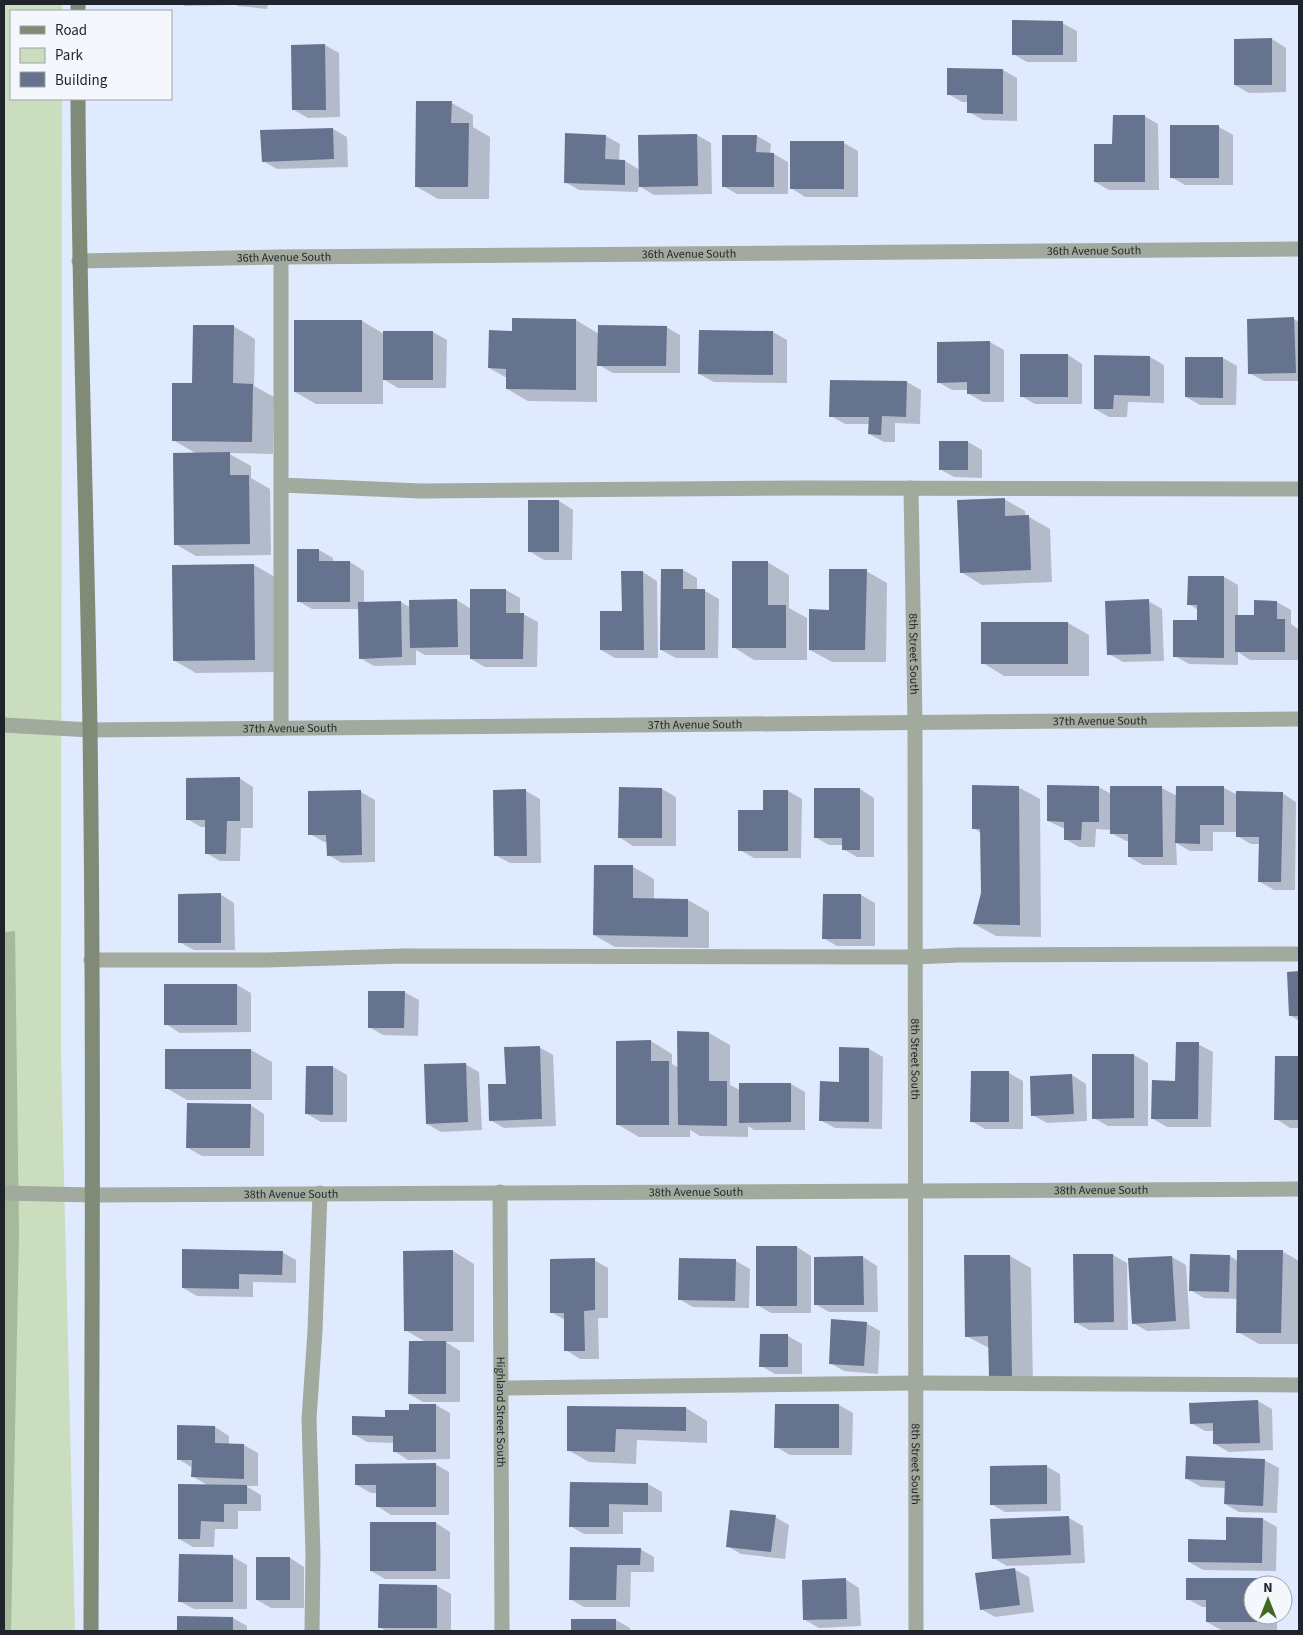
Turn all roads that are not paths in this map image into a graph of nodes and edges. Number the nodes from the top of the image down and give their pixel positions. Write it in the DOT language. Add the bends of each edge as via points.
graph roads {
  1 [pos="78,100"];
  2 [pos="1299,249"];
  3 [pos="281,257"];
  4 [pos="79,260"];
  5 [pos="281,485"];
  6 [pos="911,488"];
  7 [pos="1299,489"];
  8 [pos="1299,720"];
  9 [pos="915,723"];
  10 [pos="4,725"];
  11 [pos="281,728"];
  12 [pos="90,730"];
  13 [pos="1299,954"];
  14 [pos="915,957"];
  15 [pos="91,960"];
  16 [pos="1299,1189"];
  17 [pos="500,1192"];
  18 [pos="915,1192"];
  19 [pos="4,1193"];
  20 [pos="320,1193"];
  21 [pos="92,1195"];
  22 [pos="916,1384"];
  23 [pos="1299,1385"];
  24 [pos="501,1388"];
  25 [pos="91,1631"];
  26 [pos="312,1631"];
  27 [pos="502,1631"];
  28 [pos="916,1631"];
  1 -- 4 [label="main road"];
  2 -- 3 [label="street, 36th Avenue South"];
  3 -- 4 [label="street, 36th Avenue South"];
  3 -- 5 [label="street"];
  4 -- 12 [label="main road"];
  5 -- 6 [label="street" via="421,491"];
  5 -- 11 [label="street"];
  6 -- 7 [label="street"];
  6 -- 9 [label="street, 8th Street South"];
  8 -- 9 [label="street, 37th Avenue South"];
  9 -- 11 [label="street, 37th Avenue South"];
  9 -- 14 [label="street, 8th Street South"];
  10 -- 12 [label="street, 37th Avenue South"];
  11 -- 12 [label="street, 37th Avenue South"];
  12 -- 15 [label="main road"];
  13 -- 14 [label="street"];
  14 -- 15 [label="street" via="403,956"];
  14 -- 18 [label="street, 8th Street South"];
  15 -- 21 [label="main road"];
  16 -- 18 [label="street, 38th Avenue South"];
  17 -- 18 [label="street, 38th Avenue South"];
  17 -- 20 [label="street, 38th Avenue South"];
  17 -- 24 [label="street, Highland Street South"];
  18 -- 22 [label="street, 8th Street South"];
  19 -- 21 [label="street, 38th Avenue South"];
  20 -- 21 [label="street, 38th Avenue South"];
  20 -- 26 [label="street" via="309,1419"];
  21 -- 25 [label="main road"];
  22 -- 23 [label="street"];
  22 -- 24 [label="street"];
  22 -- 28 [label="street, 8th Street South"];
  24 -- 27 [label="street, Highland Street South"];
}
